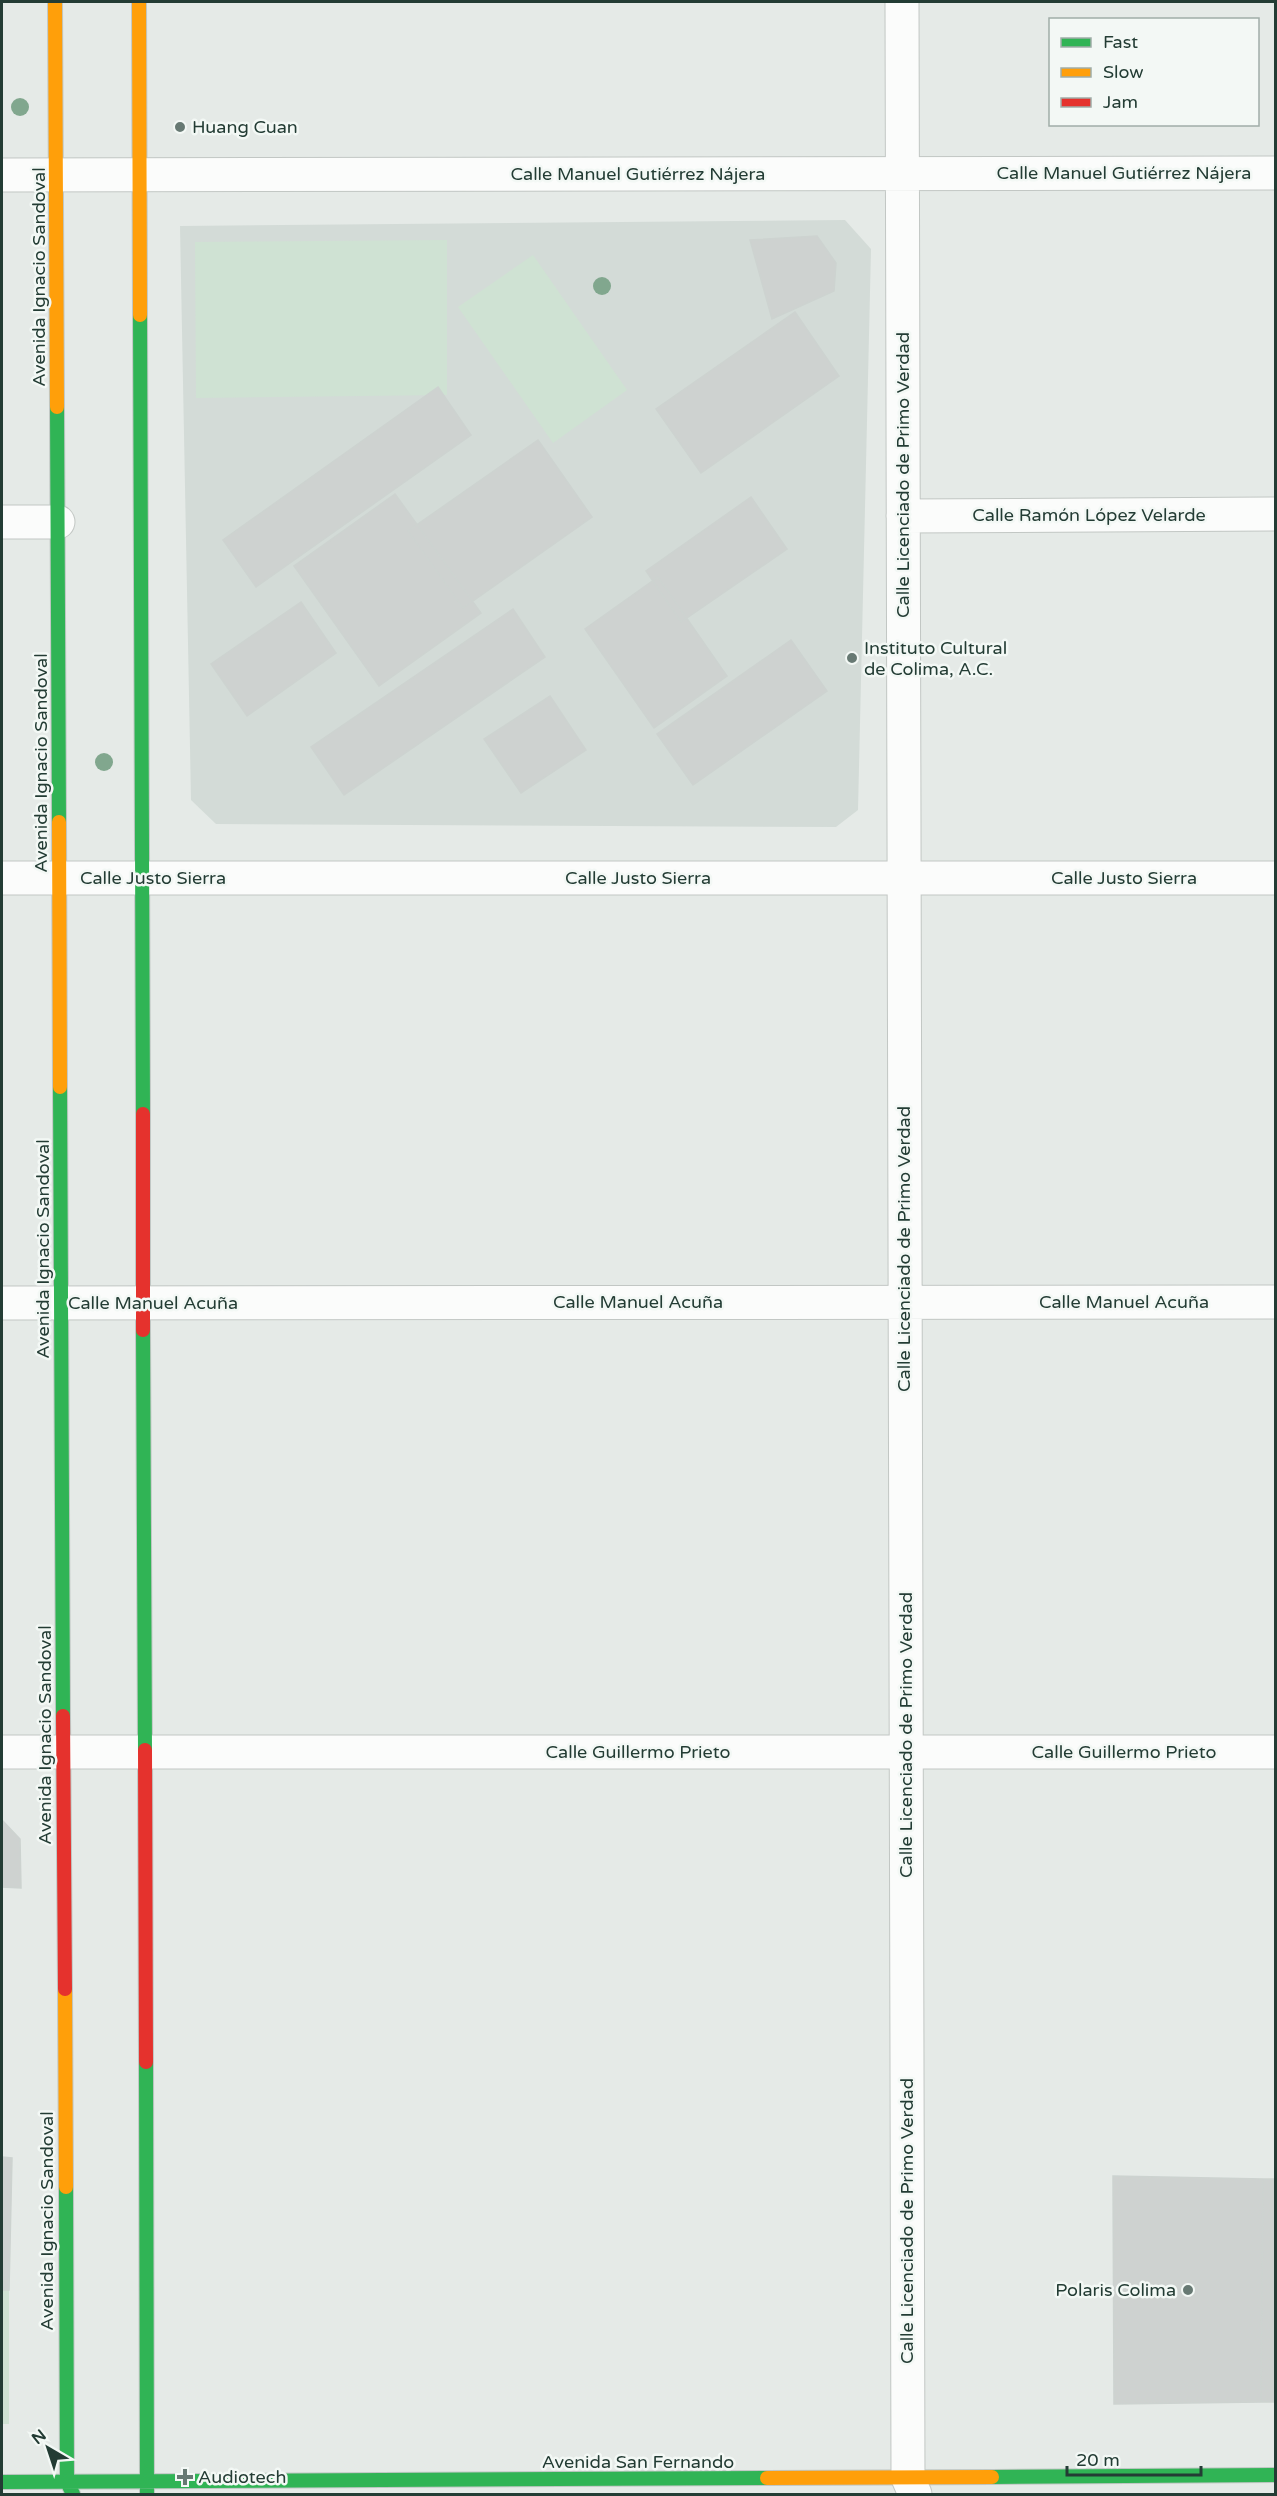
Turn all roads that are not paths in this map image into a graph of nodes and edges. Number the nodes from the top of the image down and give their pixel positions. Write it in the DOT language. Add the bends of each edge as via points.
graph roads {
  1 [pos="55,2"];
  2 [pos="139,2"];
  3 [pos="902,2"];
  4 [pos="1275,173"];
  5 [pos="902,174"];
  6 [pos="56,175"];
  7 [pos="140,175"];
  8 [pos="2,176"];
  9 [pos="1275,514"];
  10 [pos="903,516"];
  11 [pos="2,522"];
  12 [pos="58,522"];
  13 [pos="2,878"];
  14 [pos="59,878"];
  15 [pos="903,878"];
  16 [pos="1275,878"];
  17 [pos="142,879"];
  18 [pos="904,1302"];
  19 [pos="1275,1302"];
  20 [pos="2,1303"];
  21 [pos="61,1303"];
  22 [pos="144,1303"];
  23 [pos="145,1751"];
  24 [pos="2,1752"];
  25 [pos="63,1752"];
  26 [pos="906,1752"];
  27 [pos="1275,1752"];
  28 [pos="1275,2475"];
  29 [pos="2,2482"];
  30 [pos="911,2486"];
  31 [pos="70,2488"];
  32 [pos="147,2488"];
  1 -- 6 [label="main road, Avenida Ignacio Sandoval"];
  2 -- 7 [label="main road"];
  3 -- 5 [label="street, Calle Licenciado de Primo Verdad"];
  4 -- 5 [label="street, Calle Manuel Gutiérrez Nájera"];
  5 -- 7 [label="street, Calle Manuel Gutiérrez Nájera"];
  5 -- 10 [label="street, Calle Licenciado de Primo Verdad"];
  6 -- 7 [label="street, Calle Manuel Gutiérrez Nájera"];
  6 -- 8 [label="street, Calle Manuel Gutiérrez Nájera"];
  6 -- 12 [label="main road, Avenida Ignacio Sandoval"];
  7 -- 17 [label="main road"];
  9 -- 10 [label="street, Calle Ramón López Velarde"];
  10 -- 15 [label="street, Calle Licenciado de Primo Verdad"];
  11 -- 12 [label="street"];
  12 -- 14 [label="main road, Avenida Ignacio Sandoval"];
  13 -- 14 [label="street, Calle Justo Sierra"];
  14 -- 17 [label="street, Calle Justo Sierra"];
  14 -- 21 [label="main road, Avenida Ignacio Sandoval"];
  15 -- 16 [label="street, Calle Justo Sierra"];
  15 -- 17 [label="street, Calle Justo Sierra"];
  15 -- 18 [label="street, Calle Licenciado de Primo Verdad"];
  17 -- 22 [label="main road"];
  18 -- 19 [label="street, Calle Manuel Acuña"];
  18 -- 22 [label="street, Calle Manuel Acuña"];
  18 -- 26 [label="street, Calle Licenciado de Primo Verdad"];
  20 -- 21 [label="street, Calle Manuel Acuña"];
  21 -- 22 [label="street, Calle Manuel Acuña"];
  21 -- 25 [label="main road, Avenida Ignacio Sandoval"];
  22 -- 23 [label="main road"];
  23 -- 25 [label="street, Calle Guillermo Prieto"];
  23 -- 26 [label="street, Calle Guillermo Prieto"];
  23 -- 32 [label="main road"];
  24 -- 25 [label="street, Calle Guillermo Prieto"];
  25 -- 31 [label="main road, Avenida Ignacio Sandoval"];
  26 -- 27 [label="street, Calle Guillermo Prieto"];
  26 -- 30 [label="street, Calle Licenciado de Primo Verdad"];
  28 -- 30 [label="main road, Avenida San Fernando"];
  29 -- 31 [label="main road, Avenida San Fernando"];
  30 -- 32 [label="main road, Avenida San Fernando"];
  31 -- 32 [label="main road, Avenida San Fernando"];
}
